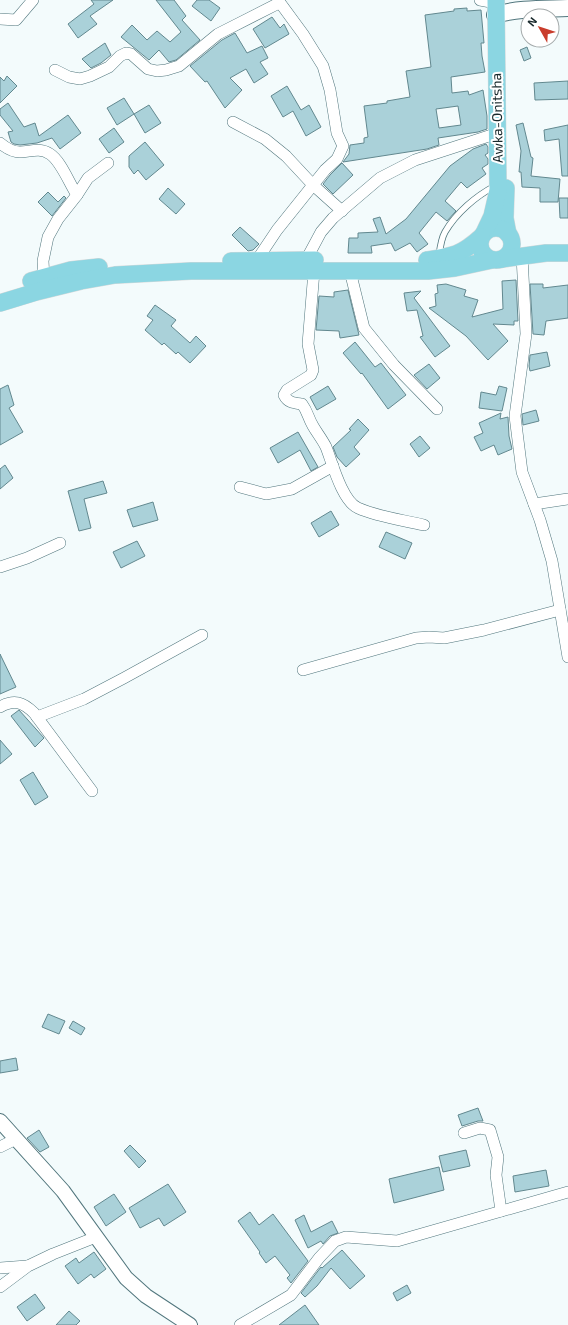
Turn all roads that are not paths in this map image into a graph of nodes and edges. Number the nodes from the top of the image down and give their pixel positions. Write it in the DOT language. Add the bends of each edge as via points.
graph roads {
  1 [pos="33,0"];
  2 [pos="279,2"];
  3 [pos="497,5"];
  4 [pos="568,8"];
  5 [pos="0,19"];
  6 [pos="55,70"];
  7 [pos="233,122"];
  8 [pos="498,133"];
  9 [pos="0,143"];
  10 [pos="108,163"];
  11 [pos="313,185"];
  12 [pos="498,185"];
  13 [pos="77,195"];
  14 [pos="342,211"];
  15 [pos="482,235"];
  16 [pos="509,235"];
  17 [pos="546,253"];
  18 [pos="568,253"];
  19 [pos="522,256"];
  20 [pos="438,258"];
  21 [pos="497,259"];
  22 [pos="257,260"];
  23 [pos="310,266"];
  24 [pos="350,271"];
  25 [pos="44,278"];
  26 [pos="0,292"];
  27 [pos="0,303"];
  28 [pos="438,409"];
  29 [pos="333,466"];
  30 [pos="240,487"];
  31 [pos="568,499"];
  32 [pos="534,504"];
  33 [pos="424,524"];
  34 [pos="60,543"];
  35 [pos="0,567"];
  36 [pos="560,610"];
  37 [pos="202,635"];
  38 [pos="568,657"];
  39 [pos="303,670"];
  40 [pos="0,707"];
  41 [pos="37,718"];
  42 [pos="92,791"];
  43 [pos="0,1121"];
  44 [pos="464,1133"];
  45 [pos="16,1139"];
  46 [pos="0,1148"];
  47 [pos="568,1192"];
  48 [pos="501,1211"];
  49 [pos="96,1237"];
  50 [pos="28,1266"];
  51 [pos="0,1268"];
  52 [pos="0,1287"];
  53 [pos="190,1325"];
  54 [pos="240,1325"];
  1 -- 5 [label="street" via="16,20"];
  2 -- 6 [label="street" via="218,34 179,66 166,70 148,69 131,54 126,53 108,67 80,79 68,77"];
  2 -- 11 [label="street" via="323,66 337,133 343,146 336,159"];
  3 -- 4 [label="main road" via="535,9"];
  3 -- 8 [label="main road, Awka-Onitsha"];
  3 -- 16 [label="main road, Awka-Onitsha" via="504,46 507,156 505,218"];
  7 -- 11 [label="street" via="265,140 286,156"];
  8 -- 12 [label="main road, Awka-Onitsha"];
  8 -- 14 [label="street" via="415,160 380,178"];
  9 -- 13 [label="street" via="10,150 20,152 36,149 49,153 59,164"];
  10 -- 13 [label="street" via="88,178"];
  11 -- 14 [label="street"];
  11 -- 22 [label="street"];
  12 -- 15 [label="main road, Awka-Onitsha" via="492,216"];
  12 -- 20 [label="lane" via="482,193 451,224 442,239"];
  13 -- 25 [label="street" via="48,237 43,261"];
  14 -- 23 [label="street" via="321,232"];
  15 -- 16 [label="main road" via="496,228"];
  15 -- 20 [label="main road" via="462,252"];
  15 -- 21 [label="main road" via="480,249 486,258"];
  16 -- 17 [label="main road" via="528,247"];
  16 -- 21 [label="main road" via="512,246 510,252"];
  17 -- 18 [label="main road"];
  17 -- 19 [label="main road"];
  19 -- 21 [label="main road"];
  19 -- 32 [label="street" via="526,334 515,416 522,472"];
  20 -- 23 [label="main road" via="423,261"];
  21 -- 24 [label="main road" via="428,271"];
  22 -- 23 [label="main road"];
  22 -- 25 [label="main road" via="141,262 71,270"];
  23 -- 24 [label="main road"];
  23 -- 27 [label="main road" via="115,275 81,281"];
  23 -- 29 [label="street" via="308,344 314,370 284,395 286,400 302,404 308,411"];
  24 -- 28 [label="street" via="364,328 394,365"];
  25 -- 26 [label="main road"];
  29 -- 30 [label="street" via="292,489 266,494"];
  29 -- 33 [label="street" via="349,501 357,508"];
  31 -- 32 [label="street"];
  32 -- 36 [label="street" via="552,561"];
  34 -- 35 [label="street"];
  36 -- 38 [label="street"];
  36 -- 39 [label="street" via="444,638 416,638"];
  37 -- 41 [label="street" via="124,678"];
  40 -- 41 [label="street" via="17,702 26,705"];
  41 -- 42 [label="street"];
  43 -- 45 [label="street"];
  44 -- 48 [label="street" via="480,1128 490,1130 498,1157 496,1175"];
  45 -- 46 [label="street"];
  45 -- 49 [label="street" via="63,1191"];
  47 -- 48 [label="street"];
  48 -- 54 [label="street" via="397,1241 346,1237 336,1241 319,1258 291,1295"];
  49 -- 50 [label="street"];
  49 -- 53 [label="street" via="126,1278 146,1296"];
  50 -- 51 [label="street"];
  50 -- 52 [label="street"];
}
